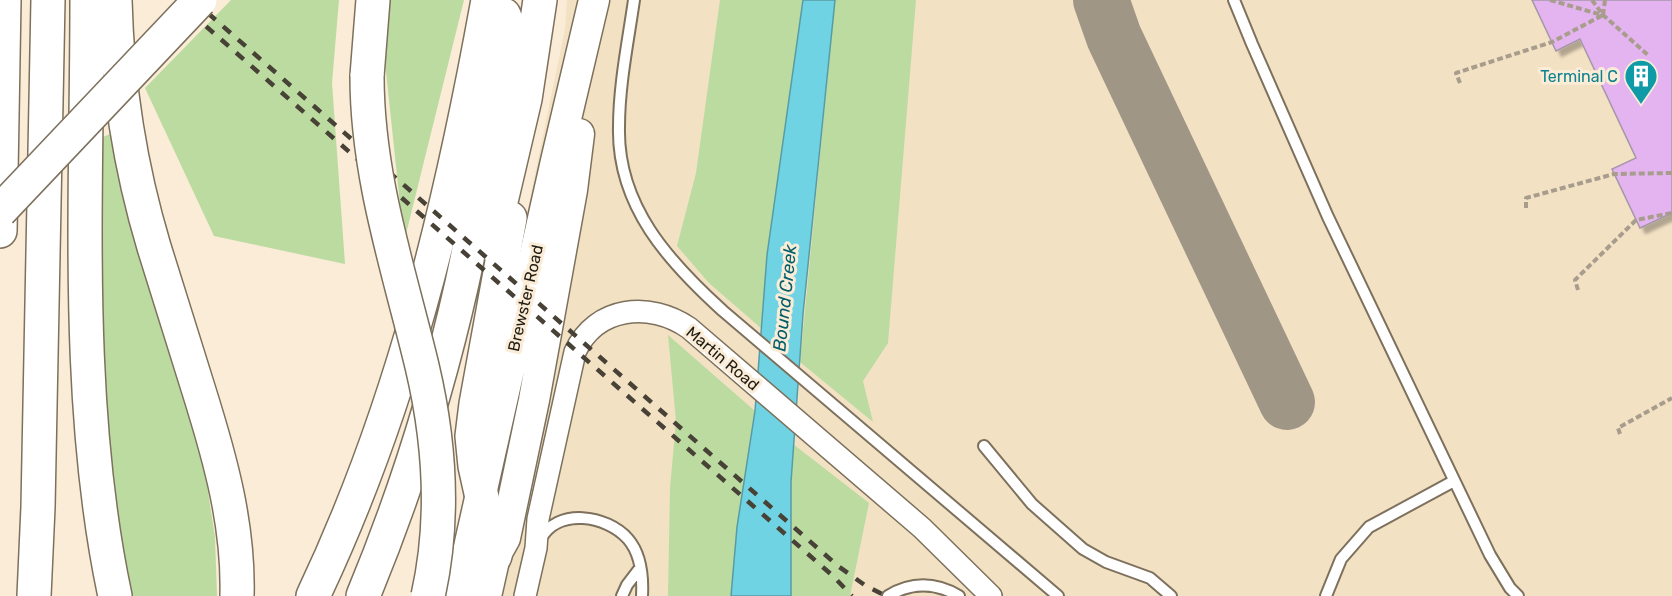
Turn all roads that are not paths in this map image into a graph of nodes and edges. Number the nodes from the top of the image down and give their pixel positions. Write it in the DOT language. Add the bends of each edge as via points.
graph roads {
  1 [pos="4,0"];
  2 [pos="48,0"];
  3 [pos="87,0"];
  4 [pos="115,0"];
  5 [pos="200,0"];
  6 [pos="373,0"];
  7 [pos="488,0"];
  8 [pos="498,0"];
  9 [pos="540,0"];
  10 [pos="595,0"];
  11 [pos="634,0"];
  12 [pos="1234,0"];
  13 [pos="525,99"];
  14 [pos="0,211"];
  15 [pos="0,231"];
  16 [pos="984,446"];
  17 [pos="1454,481"];
  18 [pos="481,495"];
  19 [pos="536,548"];
  20 [pos="495,556"];
  21 [pos="640,568"];
  22 [pos="1326,593"];
  23 [pos="34,596"];
  24 [pos="115,596"];
  25 [pos="237,596"];
  26 [pos="313,596"];
  27 [pos="363,596"];
  28 [pos="388,596"];
  29 [pos="428,596"];
  30 [pos="458,596"];
  31 [pos="486,596"];
  32 [pos="525,596"];
  33 [pos="622,596"];
  34 [pos="634,596"];
  35 [pos="642,596"];
  36 [pos="888,596"];
  37 [pos="959,596"];
  38 [pos="991,596"];
  39 [pos="1058,596"];
  40 [pos="1171,596"];
  41 [pos="1518,596"];
  1 -- 15 [label="highway"];
  2 -- 23 [label="highway"];
  3 -- 24 [label="highway" via="90,394 100,505"];
  4 -- 25 [label="highway" via="123,96 135,171 222,468 234,529"];
  5 -- 14 [label="highway, bridge"];
  6 -- 29 [label="highway, bridge" via="367,69 372,152 382,211 427,386 437,464 439,520"];
  7 -- 26 [label="highway" via="438,243 414,331 372,457"];
  8 -- 27 [label="highway" via="507,23 462,283 425,426"];
  9 -- 13 [label="highway"];
  10 -- 18 [label="street, Brewster Road"];
  10 -- 20 [label="street, Brewster Road" via="576,165 536,388 505,538"];
  11 -- 39 [label="lane" via="621,93 620,146 627,180 654,237 723,311"];
  12 -- 17 [label="lane" via="1328,217"];
  13 -- 18 [label="highway" via="507,240 474,420 473,452"];
  13 -- 28 [label="highway" via="449,415"];
  16 -- 40 [label="lane" via="1032,504 1083,549 1150,578"];
  17 -- 22 [label="lane" via="1369,527 1341,558"];
  17 -- 41 [label="lane" via="1490,555"];
  18 -- 20 [label="highway"];
  18 -- 30 [label="street, Brewster Road"];
  19 -- 21 [label="lane" via="542,536 557,524 575,518 593,519 612,526 628,539"];
  19 -- 32 [label="street, Martin Road"];
  19 -- 38 [label="street, Martin Road" via="540,508 579,343 590,329 613,314 633,311 661,314 689,328 934,539"];
  20 -- 31 [label="street, Brewster Road"];
  21 -- 33 [label="lane"];
  21 -- 34 [label="lane"];
  21 -- 35 [label="lane"];
  36 -- 37 [label="lane" via="916,585 936,586"];
}
